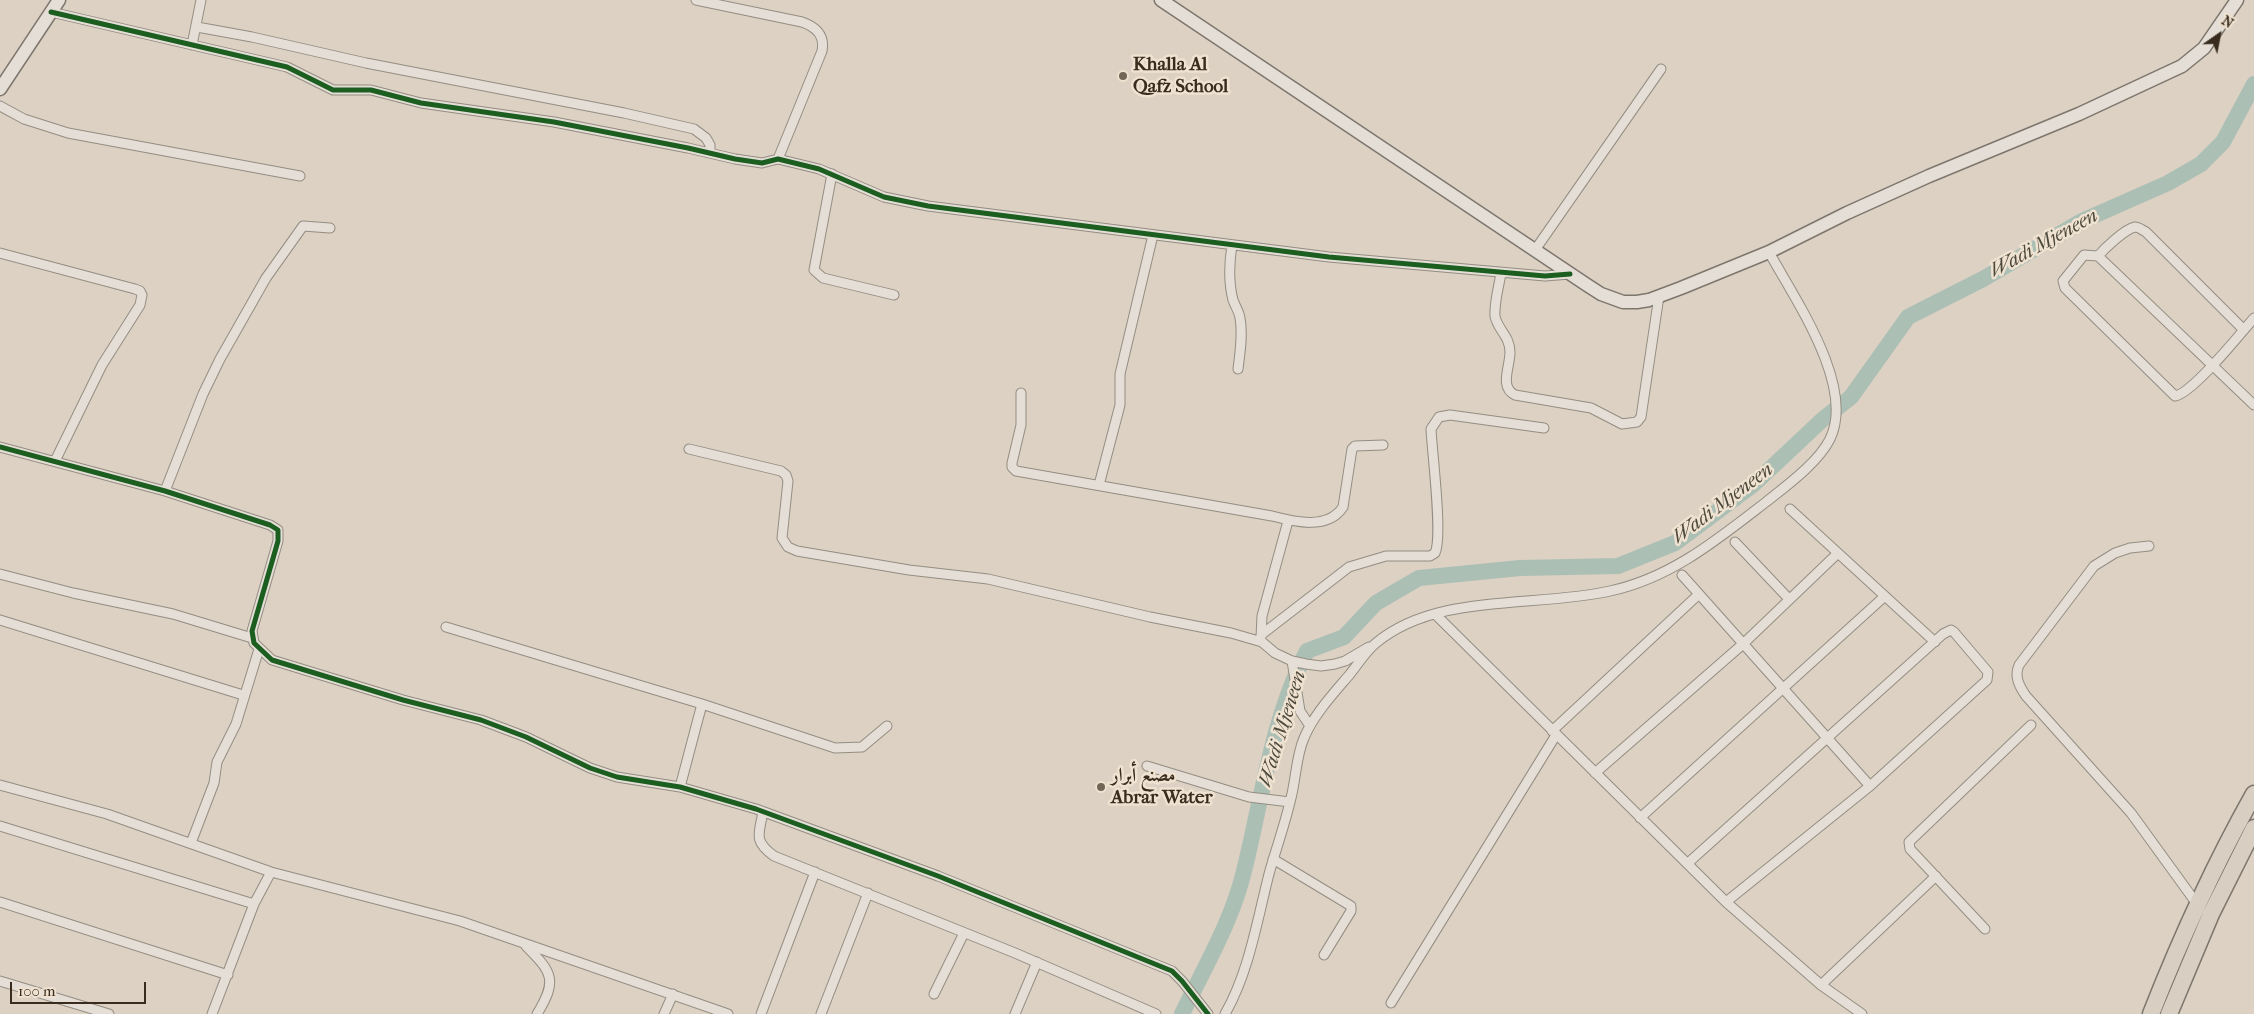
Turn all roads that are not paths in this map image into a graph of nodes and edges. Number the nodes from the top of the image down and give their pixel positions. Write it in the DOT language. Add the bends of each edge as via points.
graph roads {
  1 [pos="59,0"];
  2 [pos="201,0"];
  3 [pos="696,0"];
  4 [pos="1161,0"];
  5 [pos="2237,0"];
  6 [pos="50,12"];
  7 [pos="197,27"];
  8 [pos="192,45"];
  9 [pos="1660,69"];
  10 [pos="0,89"];
  11 [pos="0,106"];
  12 [pos="710,153"];
  13 [pos="778,159"];
  14 [pos="832,174"];
  15 [pos="300,176"];
  16 [pos="330,228"];
  17 [pos="1153,235"];
  18 [pos="1232,245"];
  19 [pos="1535,250"];
  20 [pos="0,252"];
  21 [pos="1769,252"];
  22 [pos="2098,256"];
  23 [pos="1501,273"];
  24 [pos="1570,274"];
  25 [pos="894,295"];
  26 [pos="1659,296"];
  27 [pos="2254,318"];
  28 [pos="2244,330"];
  29 [pos="2212,365"];
  30 [pos="1238,370"];
  31 [pos="1021,393"];
  32 [pos="2254,405"];
  33 [pos="1544,428"];
  34 [pos="1383,445"];
  35 [pos="0,447"];
  36 [pos="689,449"];
  37 [pos="55,461"];
  38 [pos="1098,485"];
  39 [pos="166,491"];
  40 [pos="1790,509"];
  41 [pos="1288,520"];
  42 [pos="1734,542"];
  43 [pos="2149,546"];
  44 [pos="1838,553"];
  45 [pos="0,574"];
  46 [pos="1682,576"];
  47 [pos="1698,595"];
  48 [pos="1885,596"];
  49 [pos="1789,600"];
  50 [pos="1435,614"];
  51 [pos="0,620"];
  52 [pos="446,627"];
  53 [pos="252,638"];
  54 [pos="1262,639"];
  55 [pos="1934,642"];
  56 [pos="1374,644"];
  57 [pos="1743,644"];
  58 [pos="259,649"];
  59 [pos="1292,661"];
  60 [pos="1783,689"];
  61 [pos="244,695"];
  62 [pos="702,704"];
  63 [pos="2031,725"];
  64 [pos="887,726"];
  65 [pos="1310,726"];
  66 [pos="1554,733"];
  67 [pos="1826,737"];
  68 [pos="1147,766"];
  69 [pos="1594,774"];
  70 [pos="0,785"];
  71 [pos="1870,786"];
  72 [pos="680,787"];
  73 [pos="2254,794"];
  74 [pos="1290,802"];
  75 [pos="763,812"];
  76 [pos="1640,818"];
  77 [pos="0,826"];
  78 [pos="2254,828"];
  79 [pos="191,843"];
  80 [pos="1273,859"];
  81 [pos="1688,863"];
  82 [pos="271,872"];
  83 [pos="815,872"];
  84 [pos="1936,876"];
  85 [pos="868,894"];
  86 [pos="0,902"];
  87 [pos="1726,902"];
  88 [pos="254,904"];
  89 [pos="2197,904"];
  90 [pos="1985,929"];
  91 [pos="964,933"];
  92 [pos="524,944"];
  93 [pos="1324,955"];
  94 [pos="2175,955"];
  95 [pos="2192,961"];
  96 [pos="1037,962"];
  97 [pos="228,974"];
  98 [pos="0,981"];
  99 [pos="1821,985"];
  100 [pos="673,994"];
  101 [pos="934,994"];
  102 [pos="1391,1003"];
  103 [pos="109,1014"];
  104 [pos="212,1014"];
  105 [pos="537,1014"];
  106 [pos="664,1014"];
  107 [pos="728,1014"];
  108 [pos="761,1014"];
  109 [pos="821,1014"];
  110 [pos="1015,1014"];
  111 [pos="1156,1014"];
  112 [pos="1208,1014"];
  113 [pos="1225,1014"];
  114 [pos="1862,1014"];
  115 [pos="2151,1014"];
  116 [pos="2169,1014"];
  1 -- 6 [label="street"];
  2 -- 7 [label="street"];
  3 -- 13 [label="street" via="802,22 822,36 822,51"];
  4 -- 19 [label="street"];
  5 -- 21 [label="street" via="2204,48 2182,66 2079,114 1929,176"];
  6 -- 8 [label="street"];
  6 -- 10 [label="street"];
  7 -- 8 [label="street"];
  7 -- 12 [label="street" via="676,125 701,133 710,145"];
  8 -- 12 [label="street" via="287,67 333,90 371,90 430,105 554,122"];
  9 -- 19 [label="street"];
  11 -- 15 [label="street" via="24,119 68,133"];
  12 -- 13 [label="street" via="762,163"];
  13 -- 14 [label="street"];
  14 -- 17 [label="street" via="884,197 928,206"];
  14 -- 25 [label="street" via="814,270 816,274"];
  16 -- 39 [label="street" via="303,226 266,278 224,350 203,394"];
  17 -- 18 [label="street"];
  17 -- 38 [label="street" via="1120,374 1120,405"];
  18 -- 23 [label="street"];
  18 -- 30 [label="street" via="1229,277 1241,327"];
  19 -- 24 [label="street"];
  20 -- 37 [label="street" via="140,291 142,295 140,305 102,365"];
  21 -- 26 [label="street"];
  21 -- 50 [label="street" via="1831,372 1836,420 1829,442 1814,460 1737,524 1678,565 1612,591"];
  22 -- 28 [label="street" via="2127,231 2139,228"];
  22 -- 29 [label="street"];
  22 -- 29 [label="street" via="2084,255 2063,284 2164,387 2175,396 2182,394"];
  23 -- 24 [label="street"];
  23 -- 26 [label="street" via="1495,317 1508,338 1510,351 1506,386 1509,391 1515,395 1590,408 1622,424 1637,422 1641,417"];
  24 -- 26 [label="street" via="1601,294 1623,302"];
  27 -- 28 [label="street"];
  28 -- 29 [label="street"];
  29 -- 32 [label="street"];
  31 -- 38 [label="street" via="1021,425 1012,467 1016,471"];
  33 -- 54 [label="street" via="1450,415 1439,417 1430,429 1438,523 1435,553 1430,556 1386,556 1349,567"];
  34 -- 41 [label="street" via="1355,446 1352,449 1343,507 1338,514 1323,522"];
  35 -- 37 [label="street"];
  36 -- 54 [label="street" via="786,474 782,538 788,547 797,551 909,570 988,579"];
  37 -- 39 [label="street"];
  38 -- 41 [label="street"];
  39 -- 53 [label="street" via="278,530 278,541 253,624"];
  40 -- 44 [label="street"];
  41 -- 54 [label="street" via="1262,616"];
  42 -- 49 [label="street"];
  43 -- 89 [label="street" via="2115,553 2094,566 2019,664 2017,674 2026,696 2131,813"];
  44 -- 48 [label="street"];
  44 -- 49 [label="street"];
  45 -- 53 [label="street" via="173,614"];
  46 -- 47 [label="street"];
  47 -- 57 [label="street"];
  47 -- 66 [label="street"];
  48 -- 55 [label="street"];
  48 -- 60 [label="street"];
  49 -- 57 [label="street"];
  50 -- 56 [label="street" via="1408,623"];
  50 -- 66 [label="street"];
  51 -- 61 [label="street"];
  52 -- 62 [label="street"];
  53 -- 58 [label="street"];
  54 -- 59 [label="street" via="1275,653"];
  55 -- 67 [label="street"];
  55 -- 71 [label="street" via="1946,632 1954,632 1989,677"];
  56 -- 59 [label="street" via="1345,662 1321,666"];
  56 -- 65 [label="street"];
  57 -- 60 [label="street"];
  57 -- 69 [label="street"];
  58 -- 61 [label="street"];
  58 -- 72 [label="street" via="272,660 482,720 617,777"];
  59 -- 65 [label="street" via="1300,711"];
  60 -- 67 [label="street"];
  60 -- 76 [label="street"];
  61 -- 79 [label="street" via="236,724 220,754 214,783"];
  62 -- 64 [label="street" via="835,748 862,747"];
  62 -- 72 [label="street"];
  63 -- 84 [label="street" via="1910,839 1910,849"];
  65 -- 74 [label="street" via="1301,748"];
  66 -- 69 [label="street"];
  66 -- 102 [label="street"];
  67 -- 71 [label="street"];
  67 -- 81 [label="street"];
  68 -- 74 [label="street" via="1249,797"];
  69 -- 76 [label="street"];
  70 -- 79 [label="street" via="108,814"];
  71 -- 87 [label="street"];
  72 -- 75 [label="street"];
  73 -- 89 [label="highway"];
  74 -- 80 [label="street"];
  75 -- 83 [label="street" via="758,838 762,848"];
  75 -- 112 [label="street" via="938,876 1166,968 1182,980"];
  76 -- 81 [label="street"];
  77 -- 88 [label="street"];
  78 -- 95 [label="highway" via="2211,914"];
  79 -- 82 [label="street"];
  80 -- 93 [label="street" via="1351,906"];
  80 -- 113 [label="street" via="1245,968"];
  81 -- 87 [label="street"];
  82 -- 88 [label="street"];
  82 -- 92 [label="street" via="419,909"];
  83 -- 85 [label="street"];
  83 -- 108 [label="street"];
  84 -- 90 [label="street"];
  84 -- 99 [label="street"];
  85 -- 91 [label="street"];
  85 -- 109 [label="street"];
  86 -- 97 [label="street"];
  87 -- 99 [label="street"];
  88 -- 97 [label="street"];
  89 -- 94 [label="highway"];
  91 -- 96 [label="street"];
  91 -- 101 [label="street"];
  92 -- 100 [label="street"];
  92 -- 105 [label="street" via="550,974 546,997"];
  94 -- 95 [label="highway"];
  94 -- 115 [label="highway"];
  95 -- 116 [label="highway"];
  96 -- 110 [label="street"];
  96 -- 111 [label="street"];
  97 -- 104 [label="street"];
  98 -- 103 [label="street"];
  99 -- 114 [label="street"];
  100 -- 106 [label="street"];
  100 -- 107 [label="street"];
}
